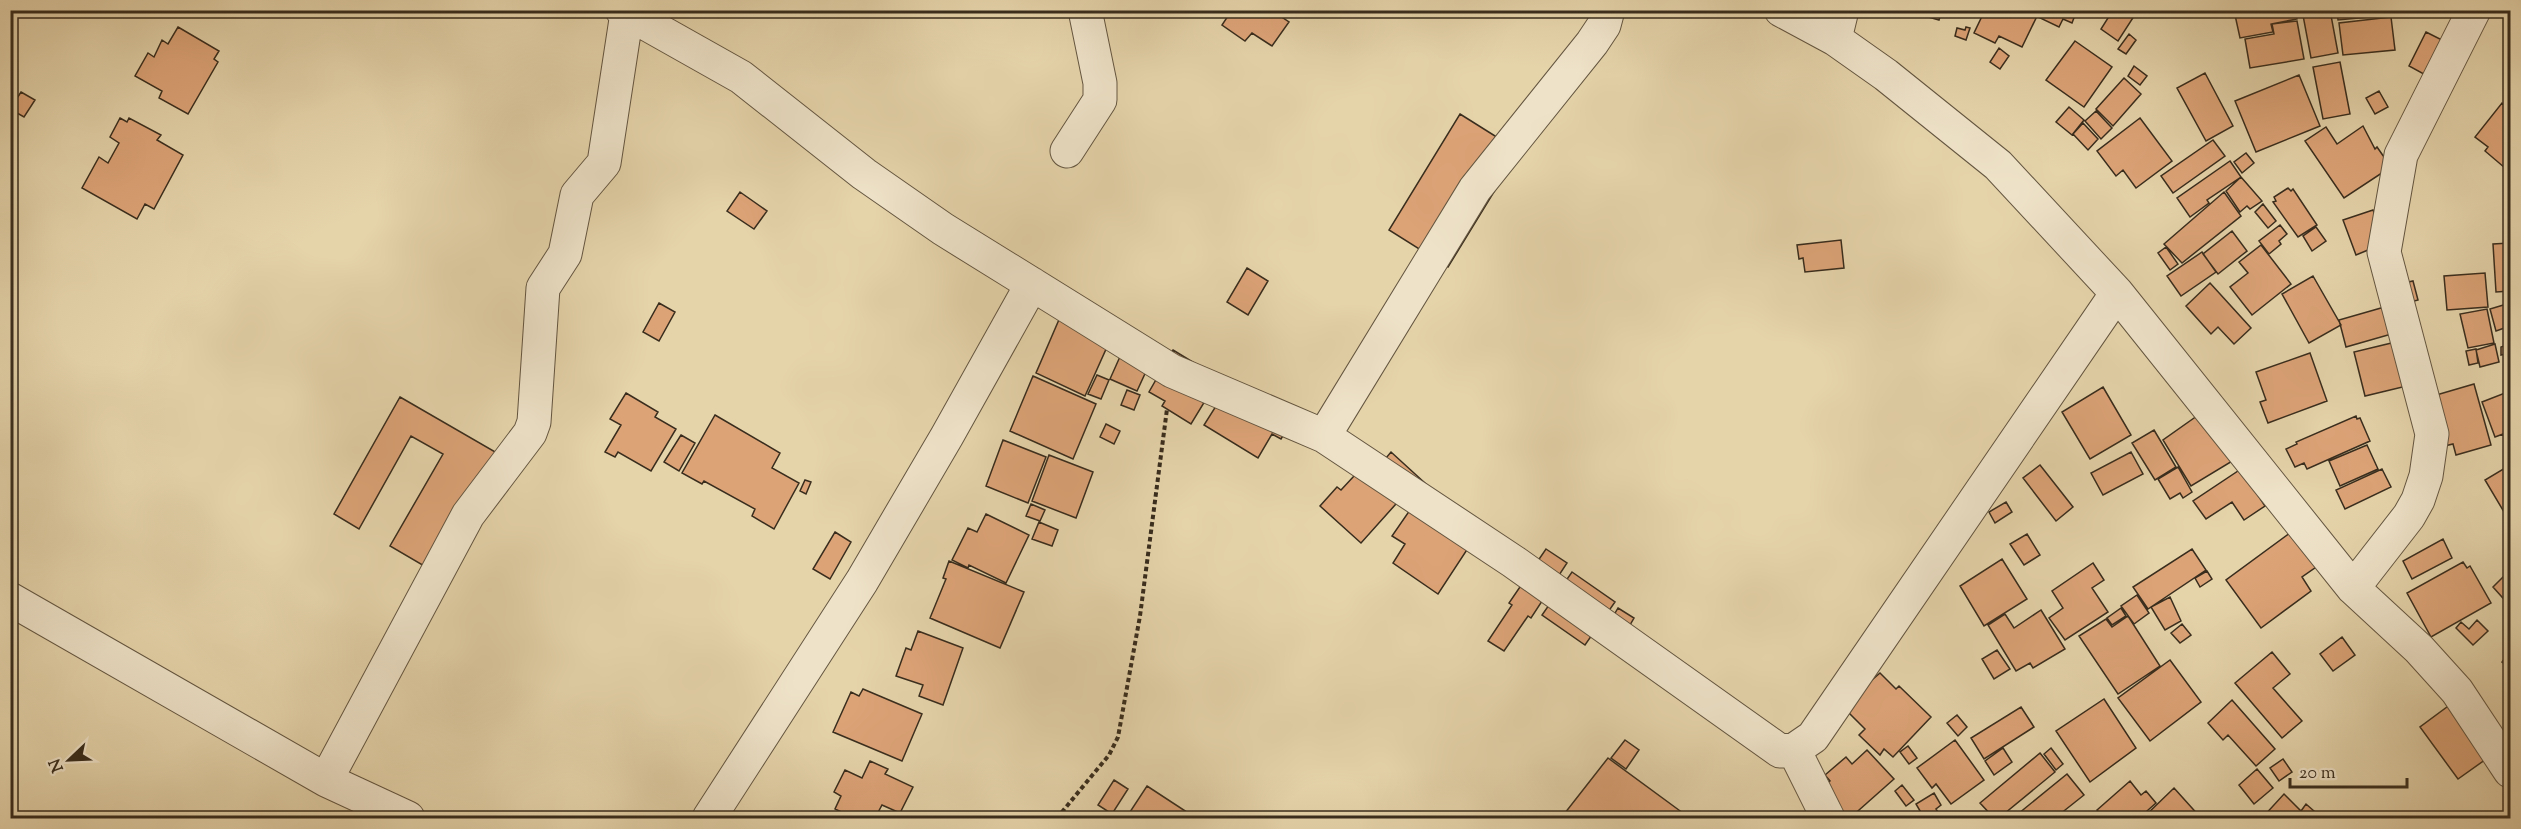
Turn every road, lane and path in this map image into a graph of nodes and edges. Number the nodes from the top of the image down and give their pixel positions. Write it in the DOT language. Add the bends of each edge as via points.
graph roads {
  1 [pos="1085,10"];
  2 [pos="1608,10"];
  3 [pos="1781,10"];
  4 [pos="2474,10"];
  5 [pos="624,12"];
  6 [pos="1839,25"];
  7 [pos="1067,151"];
  8 [pos="1032,284"];
  9 [pos="2117,293"];
  10 [pos="1172,371"];
  11 [pos="1324,436"];
  12 [pos="2353,588"];
  13 [pos="10,599"];
  14 [pos="1794,750"];
  15 [pos="2511,771"];
  16 [pos="326,780"];
  17 [pos="408,819"];
  18 [pos="710,819"];
  19 [pos="1057,819"];
  20 [pos="1828,819"];
  1 -- 7 [label="street" via="1100,100"];
  2 -- 11 [label="street" via="1592,43 1475,189"];
  3 -- 6 [label="street"];
  4 -- 12 [label="street" via="2401,155 2384,252 2432,434 2426,476 2409,516"];
  5 -- 8 [label="street" via="741,77 864,174"];
  5 -- 16 [label="street" via="604,163 577,195 565,254 543,288 534,422 530,433 468,515"];
  6 -- 9 [label="street" via="1886,75 1998,165"];
  8 -- 10 [label="street"];
  8 -- 18 [label="street" via="862,581"];
  9 -- 12 [label="street"];
  9 -- 14 [label="street" via="1813,737"];
  10 -- 11 [label="street"];
  10 -- 19 [label="path" via="1140,616 1118,737 1109,755"];
  11 -- 14 [label="street" via="1514,562 1780,751"];
  12 -- 15 [label="street" via="2419,649 2457,692"];
  13 -- 16 [label="street"];
  14 -- 20 [label="street"];
  16 -- 17 [label="street"];
}
